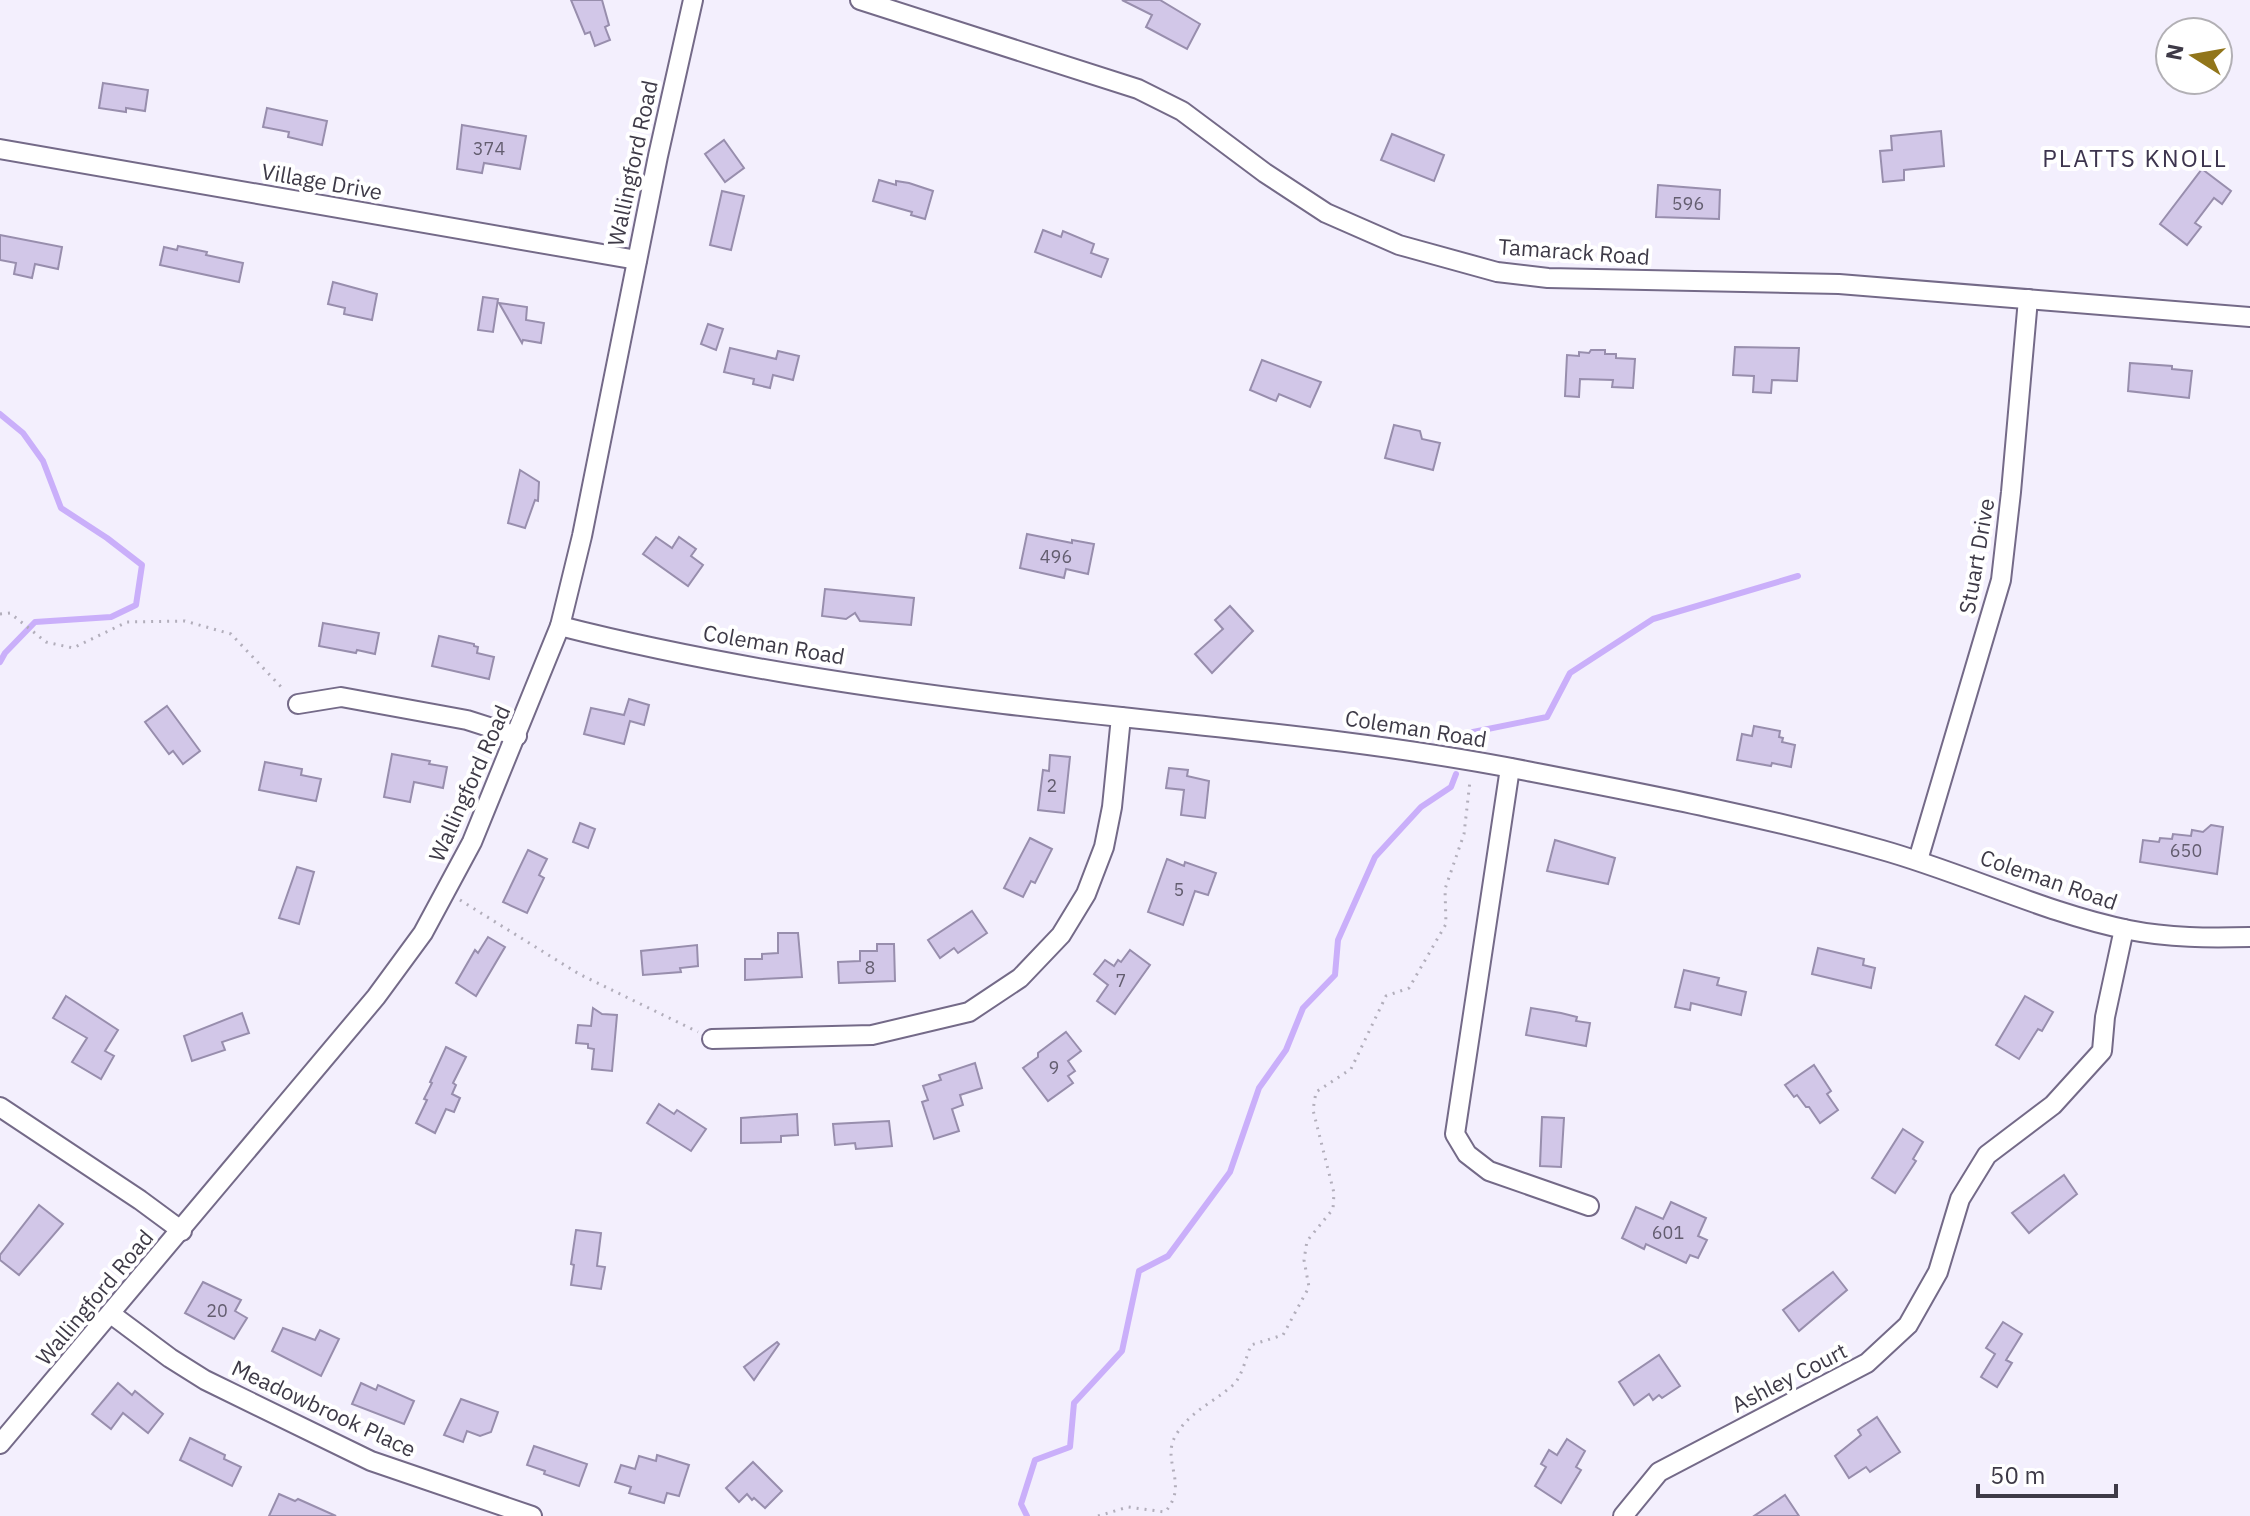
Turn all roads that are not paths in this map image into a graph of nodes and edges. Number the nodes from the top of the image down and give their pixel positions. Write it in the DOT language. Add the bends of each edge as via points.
graph roads {
  1 [pos="693,0"];
  2 [pos="860,0"];
  3 [pos="0,149"];
  4 [pos="637,260"];
  5 [pos="2028,299"];
  6 [pos="2250,317"];
  7 [pos="560,626"];
  8 [pos="298,704"];
  9 [pos="1121,717"];
  10 [pos="517,736"];
  11 [pos="1510,768"];
  12 [pos="1918,860"];
  13 [pos="2124,929"];
  14 [pos="2250,937"];
  15 [pos="712,1039"];
  16 [pos="0,1107"];
  17 [pos="1589,1206"];
  18 [pos="182,1231"];
  19 [pos="111,1314"];
  20 [pos="0,1444"];
  21 [pos="532,1516"];
  22 [pos="1623,1516"];
  1 -- 4 [label="street, Wallingford Road"];
  2 -- 5 [label="street, Tamarack Road" via="1138,89 1182,111 1326,213 1448,260 1548,278 1839,284"];
  3 -- 4 [label="street, Village Drive"];
  4 -- 7 [label="street, Wallingford Road"];
  5 -- 6 [label="street, Tamarack Road"];
  5 -- 12 [label="street, Stuart Drive" via="2001,580"];
  7 -- 9 [label="street, Coleman Road" via="795,674"];
  7 -- 10 [label="street, Wallingford Road"];
  8 -- 10 [label="street" via="341,697 467,720"];
  9 -- 11 [label="street, Coleman Road" via="1322,737"];
  9 -- 15 [label="street" via="1112,807 1086,894 1061,935 1020,978 969,1012 872,1035"];
  10 -- 18 [label="street, Wallingford Road" via="478,828 423,933"];
  11 -- 12 [label="street, Coleman Road" via="1789,826"];
  11 -- 17 [label="street" via="1455,1134 1467,1154 1489,1171"];
  12 -- 13 [label="street, Coleman Road"];
  13 -- 14 [label="street, Coleman Road" via="2184,937"];
  13 -- 22 [label="street, Ashley Court" via="2102,1051 2053,1105 1987,1155 1960,1199 1938,1272 1908,1325 1867,1363 1659,1472"];
  16 -- 18 [label="street"];
  18 -- 19 [label="street, Wallingford Road"];
  19 -- 20 [label="street, Wallingford Road"];
  19 -- 21 [label="street, Meadowbrook Place" via="205,1380 357,1454"];
}
